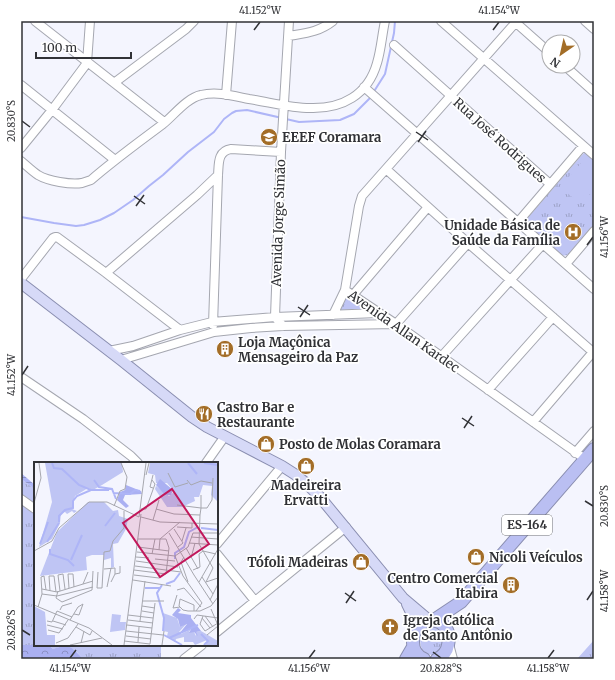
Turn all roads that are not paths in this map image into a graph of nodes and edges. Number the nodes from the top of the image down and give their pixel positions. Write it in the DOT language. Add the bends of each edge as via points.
graph roads {
  1 [pos="35,21"];
  2 [pos="90,21"];
  3 [pos="194,21"];
  4 [pos="232,21"];
  5 [pos="290,21"];
  6 [pos="333,21"];
  7 [pos="384,21"];
  8 [pos="441,21"];
  9 [pos="585,21"];
  10 [pos="515,22"];
  11 [pos="594,29"];
  12 [pos="289,36"];
  13 [pos="394,45"];
  14 [pos="541,45"];
  15 [pos="484,59"];
  16 [pos="87,63"];
  17 [pos="574,74"];
  18 [pos="114,83"];
  19 [pos="21,85"];
  20 [pos="370,92"];
  21 [pos="594,92"];
  22 [pos="226,95"];
  23 [pos="451,96"];
  24 [pos="52,110"];
  25 [pos="284,113"];
  26 [pos="164,122"];
  27 [pos="417,134"];
  28 [pos="583,146"];
  29 [pos="21,148"];
  30 [pos="281,152"];
  31 [pos="594,155"];
  32 [pos="115,160"];
  33 [pos="21,161"];
  34 [pos="386,168"];
  35 [pos="218,176"];
  36 [pos="550,184"];
  37 [pos="428,207"];
  38 [pos="518,222"];
  39 [pos="594,231"];
  40 [pos="468,243"];
  41 [pos="543,244"];
  42 [pos="566,264"];
  43 [pos="106,273"];
  44 [pos="21,279"];
  45 [pos="510,280"];
  46 [pos="21,283"];
  47 [pos="594,288"];
  48 [pos="345,290"];
  49 [pos="353,295"];
  50 [pos="378,313"];
  51 [pos="333,315"];
  52 [pos="310,316"];
  53 [pos="275,317"];
  54 [pos="553,317"];
  55 [pos="212,322"];
  56 [pos="396,324"];
  57 [pos="283,326"];
  58 [pos="310,326"];
  59 [pos="180,330"];
  60 [pos="214,332"];
  61 [pos="109,351"];
  62 [pos="594,352"];
  63 [pos="441,357"];
  64 [pos="121,360"];
  65 [pos="21,377"];
  66 [pos="488,390"];
  67 [pos="533,422"];
  68 [pos="594,431"];
  69 [pos="225,436"];
  70 [pos="594,449"];
  71 [pos="580,456"];
  72 [pos="137,462"];
  73 [pos="207,462"];
  74 [pos="282,466"];
  75 [pos="21,499"];
  76 [pos="34,508"];
  77 [pos="346,527"];
  78 [pos="218,543"];
  79 [pos="218,555"];
  80 [pos="404,598"];
  81 [pos="254,602"];
  82 [pos="461,602"];
  83 [pos="431,620"];
  84 [pos="218,631"];
  85 [pos="414,633"];
  86 [pos="449,639"];
  87 [pos="201,646"];
  88 [pos="413,647"];
  89 [pos="184,659"];
  90 [pos="406,659"];
  91 [pos="424,659"];
  92 [pos="437,659"];
  93 [pos="452,659"];
  1 -- 16 [label="street"];
  2 -- 16 [label="street"];
  3 -- 18 [label="street"];
  4 -- 22 [label="street"];
  5 -- 12 [label="street, Avenida Jorge Simão"];
  6 -- 12 [label="street" via="313,32"];
  7 -- 20 [label="street" via="378,62 371,77"];
  8 -- 15 [label="street"];
  9 -- 11 [label="street"];
  10 -- 14 [label="street"];
  10 -- 15 [label="street, Avenida Allan Kardec"];
  12 -- 25 [label="street, Avenida Jorge Simão"];
  13 -- 23 [label="street, Rua José Rodrigues"];
  15 -- 23 [label="street, Avenida Allan Kardec"];
  15 -- 28 [label="street"];
  16 -- 18 [label="street"];
  16 -- 24 [label="street"];
  17 -- 21 [label="street"];
  18 -- 26 [label="street"];
  19 -- 24 [label="street"];
  20 -- 25 [label="street" via="327,107"];
  20 -- 27 [label="street"];
  22 -- 25 [label="street"];
  22 -- 26 [label="street" via="200,95"];
  23 -- 27 [label="street, Avenida Allan Kardec"];
  23 -- 36 [label="street, Rua José Rodrigues"];
  24 -- 29 [label="street"];
  24 -- 32 [label="street"];
  25 -- 30 [label="street, Avenida Jorge Simão"];
  26 -- 32 [label="street"];
  27 -- 34 [label="street, Avenida Allan Kardec"];
  27 -- 38 [label="street"];
  28 -- 31 [label="street"];
  28 -- 36 [label="street"];
  30 -- 35 [label="street" via="230,149 224,151 220,158"];
  30 -- 53 [label="street, Avenida Jorge Simão"];
  32 -- 33 [label="street" via="91,180 77,184 45,179"];
  34 -- 37 [label="street"];
  34 -- 48 [label="street, Avenida Allan Kardec" via="360,201"];
  35 -- 43 [label="street"];
  35 -- 55 [label="street"];
  36 -- 38 [label="street"];
  37 -- 40 [label="street"];
  37 -- 49 [label="street"];
  38 -- 41 [label="street"];
  39 -- 42 [label="street"];
  40 -- 45 [label="street"];
  40 -- 56 [label="street"];
  41 -- 42 [label="street"];
  41 -- 45 [label="street"];
  42 -- 47 [label="street"];
  43 -- 44 [label="street" via="63,240 55,237"];
  43 -- 59 [label="street"];
  45 -- 54 [label="street"];
  45 -- 63 [label="street"];
  46 -- 61 [label="main road"];
  48 -- 49 [label="street, Avenida Allan Kardec"];
  48 -- 51 [label="street"];
  49 -- 50 [label="street, Avenida Allan Kardec"];
  50 -- 51 [label="street"];
  50 -- 56 [label="street, Avenida Allan Kardec"];
  51 -- 52 [label="street"];
  52 -- 53 [label="street"];
  52 -- 58 [label="street"];
  53 -- 55 [label="street"];
  53 -- 57 [label="street"];
  54 -- 62 [label="street"];
  54 -- 66 [label="street"];
  55 -- 59 [label="street"];
  55 -- 60 [label="street"];
  56 -- 58 [label="street"];
  56 -- 63 [label="street, Avenida Allan Kardec"];
  57 -- 58 [label="street"];
  57 -- 60 [label="street"];
  59 -- 61 [label="street" via="133,346"];
  60 -- 64 [label="street"];
  61 -- 64 [label="main road"];
  62 -- 67 [label="street"];
  63 -- 66 [label="street, Avenida Allan Kardec"];
  64 -- 69 [label="main road" via="192,417"];
  65 -- 72 [label="street" via="83,419"];
  66 -- 67 [label="street, Avenida Allan Kardec"];
  67 -- 71 [label="street, Avenida Allan Kardec"];
  68 -- 71 [label="street"];
  69 -- 73 [label="street"];
  69 -- 74 [label="main road"];
  70 -- 71 [label="highway, ES-164"];
  71 -- 82 [label="highway, ES-164"];
  74 -- 77 [label="main road" via="307,484"];
  74 -- 78 [label="street"];
  75 -- 76 [label="street"];
  77 -- 80 [label="main road"];
  77 -- 81 [label="street"];
  79 -- 81 [label="street"];
  80 -- 83 [label="main road"];
  80 -- 85 [label="main road" via="414,619"];
  81 -- 84 [label="street"];
  82 -- 83 [label="highway"];
  82 -- 86 [label="highway" via="452,622"];
  83 -- 85 [label="highway" via="418,626"];
  83 -- 86 [label="highway" via="446,628"];
  85 -- 88 [label="highway"];
  86 -- 92 [label="highway" via="446,652"];
  86 -- 93 [label="street"];
  87 -- 89 [label="street"];
  88 -- 90 [label="highway"];
  88 -- 91 [label="highway"];
}
